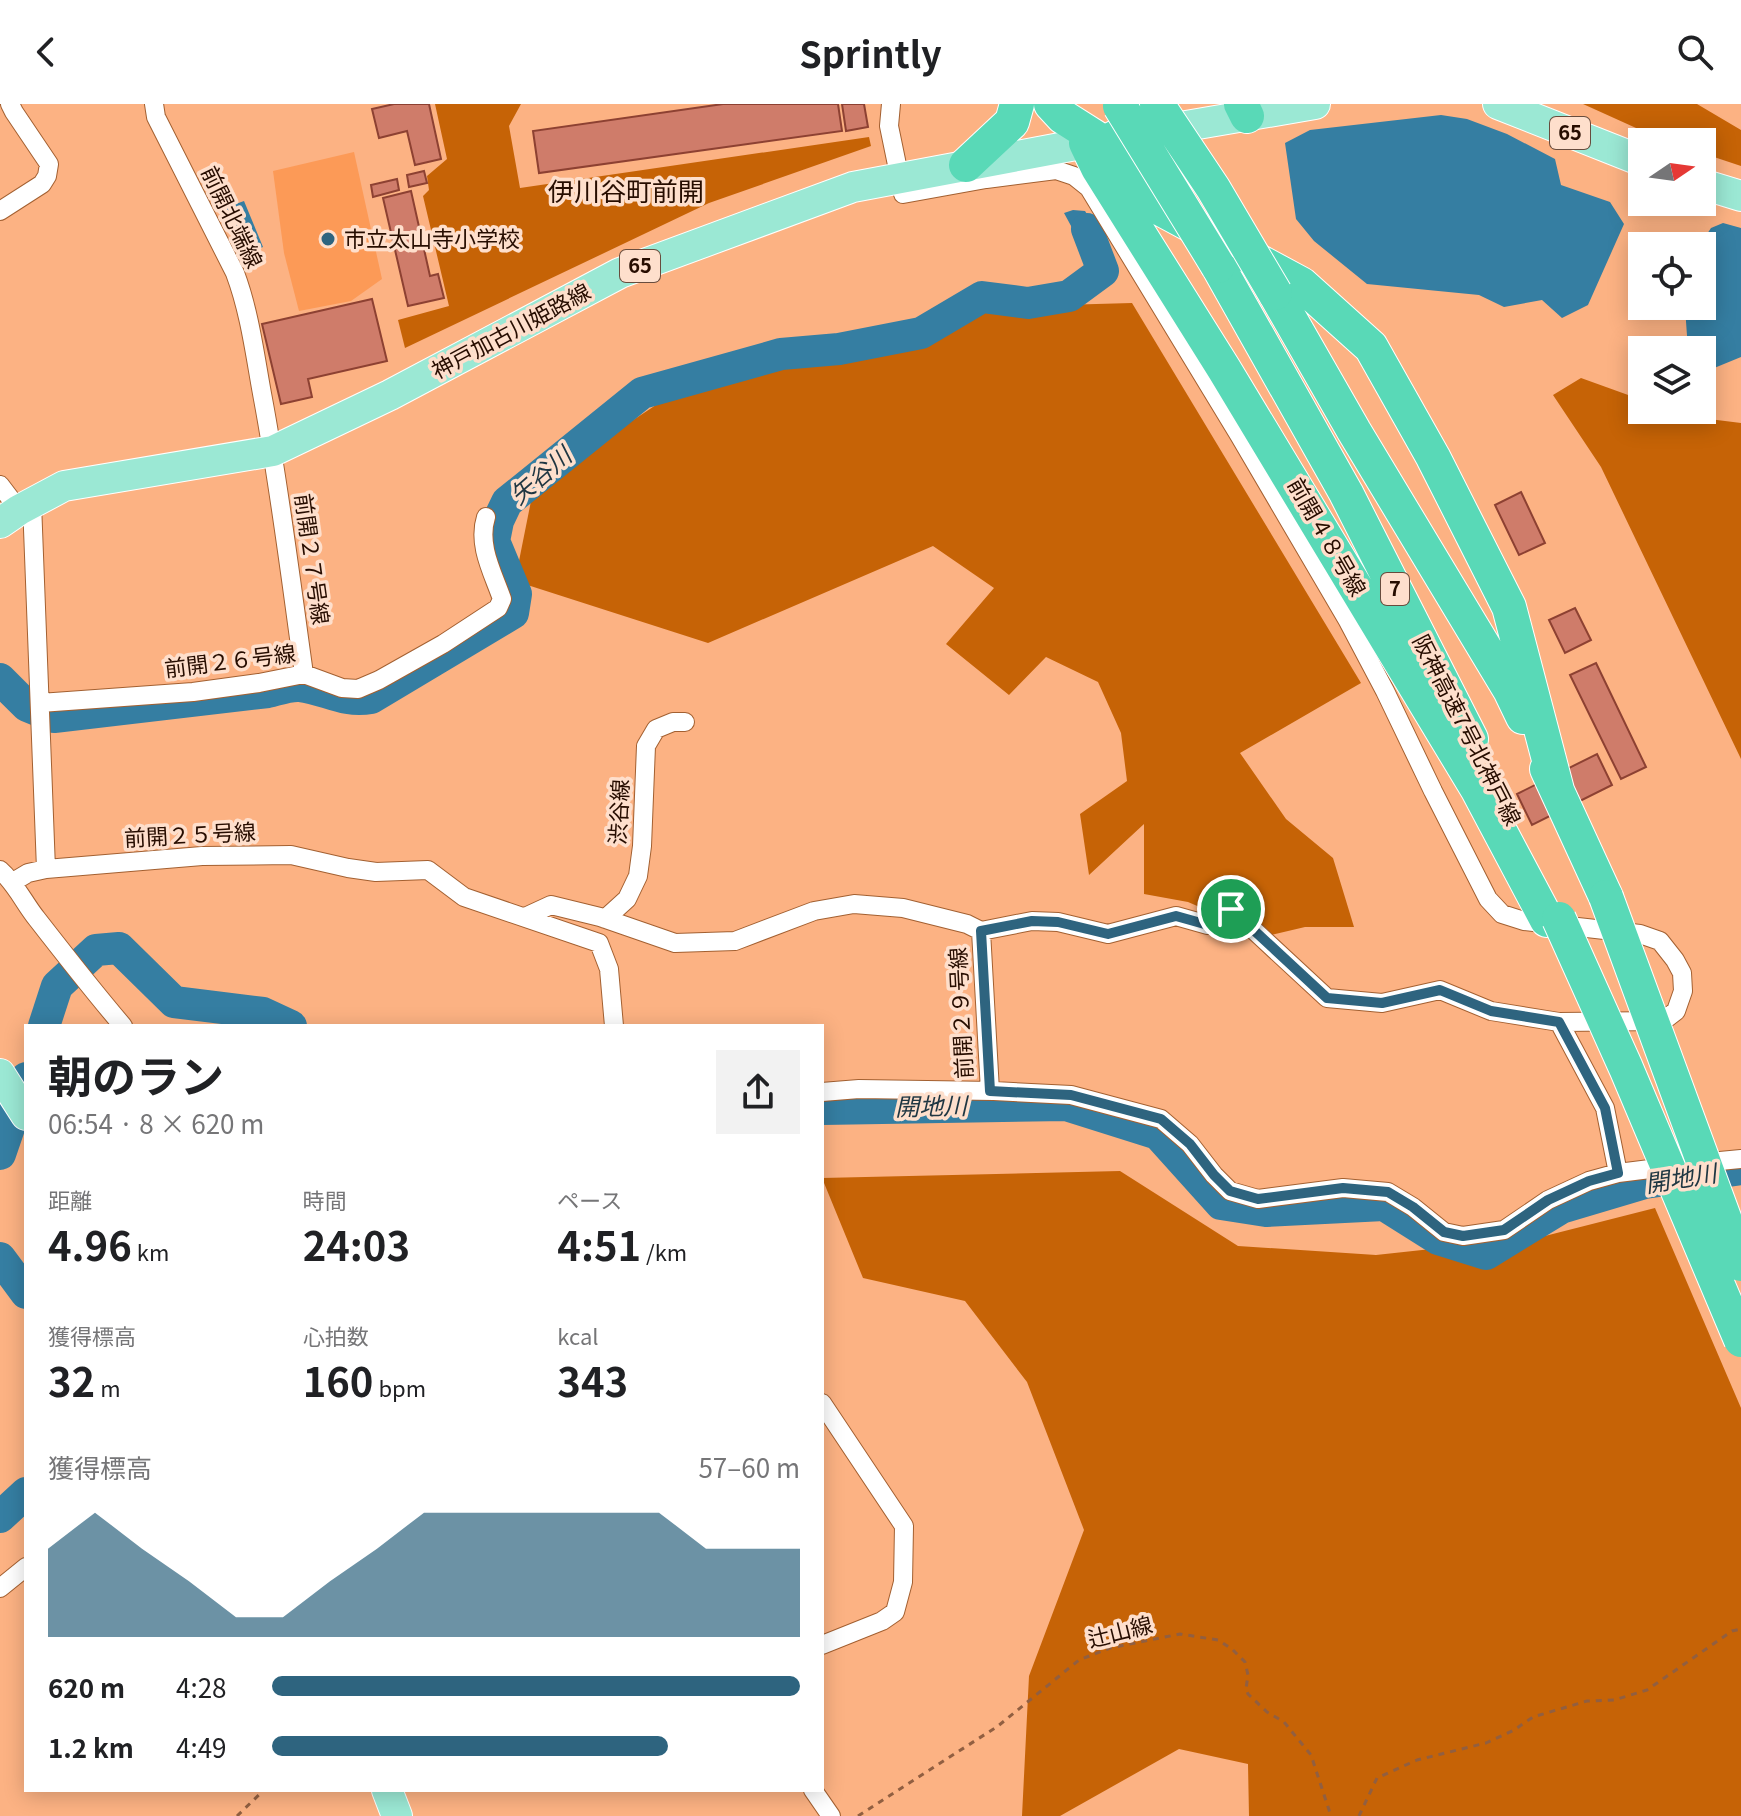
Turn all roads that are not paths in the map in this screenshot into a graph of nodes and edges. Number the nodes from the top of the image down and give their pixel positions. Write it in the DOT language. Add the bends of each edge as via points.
graph roads {
  1 [pos="10,104"];
  2 [pos="154,104"];
  3 [pos="891,104"];
  4 [pos="1017,104"];
  5 [pos="1051,104"];
  6 [pos="1157,104"];
  7 [pos="1167,104"];
  8 [pos="1315,104"];
  9 [pos="1498,104"];
  10 [pos="1244,110"];
  11 [pos="1108,126"];
  12 [pos="1628,155"];
  13 [pos="966,165"];
  14 [pos="899,178"];
  15 [pos="1213,188"];
  16 [pos="1716,188"];
  17 [pos="1741,196"];
  18 [pos="0,211"];
  19 [pos="273,451"];
  20 [pos="0,485"];
  21 [pos="17,512"];
  22 [pos="486,517"];
  23 [pos="304,674"];
  24 [pos="40,709"];
  25 [pos="685,722"];
  26 [pos="1557,790"];
  27 [pos="46,869"];
  28 [pos="6,876"];
  29 [pos="525,917"];
  30 [pos="605,919"];
  31 [pos="1553,919"];
  32 [pos="981,931"];
  33 [pos="1559,1022"];
  34 [pos="121,1024"];
  35 [pos="614,1024"];
  36 [pos="990,1091"];
  37 [pos="824,1092"];
  38 [pos="1741,1159"];
  39 [pos="1618,1173"];
  40 [pos="1741,1264"];
  41 [pos="1741,1340"];
  42 [pos="824,1406"];
  43 [pos="24,1569"];
  44 [pos="0,1588"];
  45 [pos="824,1644"];
  46 [pos="388,1792"];
  47 [pos="814,1792"];
  48 [pos="397,1816"];
  49 [pos="831,1816"];
  1 -- 18 [label="street" via="49,164 42,184"];
  2 -- 19 [label="street, 前開北端線" via="242,291"];
  3 -- 14 [label="street" via="889,126"];
  4 -- 13 [label="highway" via="1012,122"];
  5 -- 11 [label="highway" via="1063,117"];
  6 -- 15 [label="highway, 7, bridge"];
  7 -- 15 [label="highway, bridge"];
  8 -- 10 [label="main road, 神戸加古川姫路線 / 65"];
  9 -- 12 [label="main road, 65"];
  10 -- 11 [label="main road, 神戸加古川姫路線 / 65"];
  11 -- 13 [label="main road, 神戸加古川姫路線 / 65"];
  11 -- 26 [label="highway" via="1118,159 1150,203 1301,284 1371,347 1509,607"];
  11 -- 31 [label="highway, 阪神高速7号北神戸線 / 7, bridge" via="1218,266 1346,493 1541,877"];
  11 -- 31 [label="highway" via="1098,168"];
  13 -- 14 [label="main road, 神戸加古川姫路線 / 65"];
  14 -- 19 [label="main road, 神戸加古川姫路線 / 65" via="853,187 620,273"];
  14 -- 33 [label="street, 前開４８号線" via="903,194 1056,170 1089,188 1348,621 1488,899 1502,914 1524,921 1640,934 1660,941 1682,973 1676,1011 1663,1021"];
  15 -- 26 [label="highway, 7, bridge" via="1510,690"];
  16 -- 17 [label="main road"];
  19 -- 21 [label="main road, 神戸加古川姫路線 / 65" via="64,486"];
  19 -- 23 [label="street, 前開２７号線"];
  20 -- 21 [label="street"];
  21 -- 24 [label="street"];
  22 -- 23 [label="street, 前開２６号線" via="482,529 502,599 498,608 358,689"];
  23 -- 24 [label="street, 前開２６号線"];
  24 -- 27 [label="street"];
  25 -- 30 [label="street, 渋谷線" via="656,729 646,746 638,876 627,899"];
  26 -- 40 [label="highway, 7, bridge" via="1606,897"];
  27 -- 28 [label="street, 前開２５号線"];
  27 -- 29 [label="street, 前開２５号線" via="202,856 291,855 376,872 428,870 464,897"];
  28 -- 34 [label="street"];
  29 -- 30 [label="street" via="551,905"];
  29 -- 35 [label="street, 前開２５号線" via="599,943 609,969"];
  30 -- 32 [label="street" via="675,943 735,941 814,911 854,904 903,908"];
  31 -- 41 [label="highway, bridge" via="1626,1068"];
  32 -- 33 [label="street" via="1032,921 1108,934 1176,916 1208,925 1231,909 1327,998 1382,1003 1440,990 1491,1011"];
  32 -- 36 [label="street, 前開２９号線"];
  33 -- 39 [label="street" via="1605,1108"];
  36 -- 37 [label="street"];
  36 -- 39 [label="street" via="1071,1095 1161,1119 1230,1191 1258,1199 1343,1188 1388,1192 1444,1232 1463,1236 1504,1230 1548,1200"];
  38 -- 39 [label="street"];
  42 -- 45 [label="street" via="904,1526 903,1582 895,1612"];
  43 -- 44 [label="street"];
  46 -- 48 [label="main road"];
  47 -- 49 [label="street"];
}
